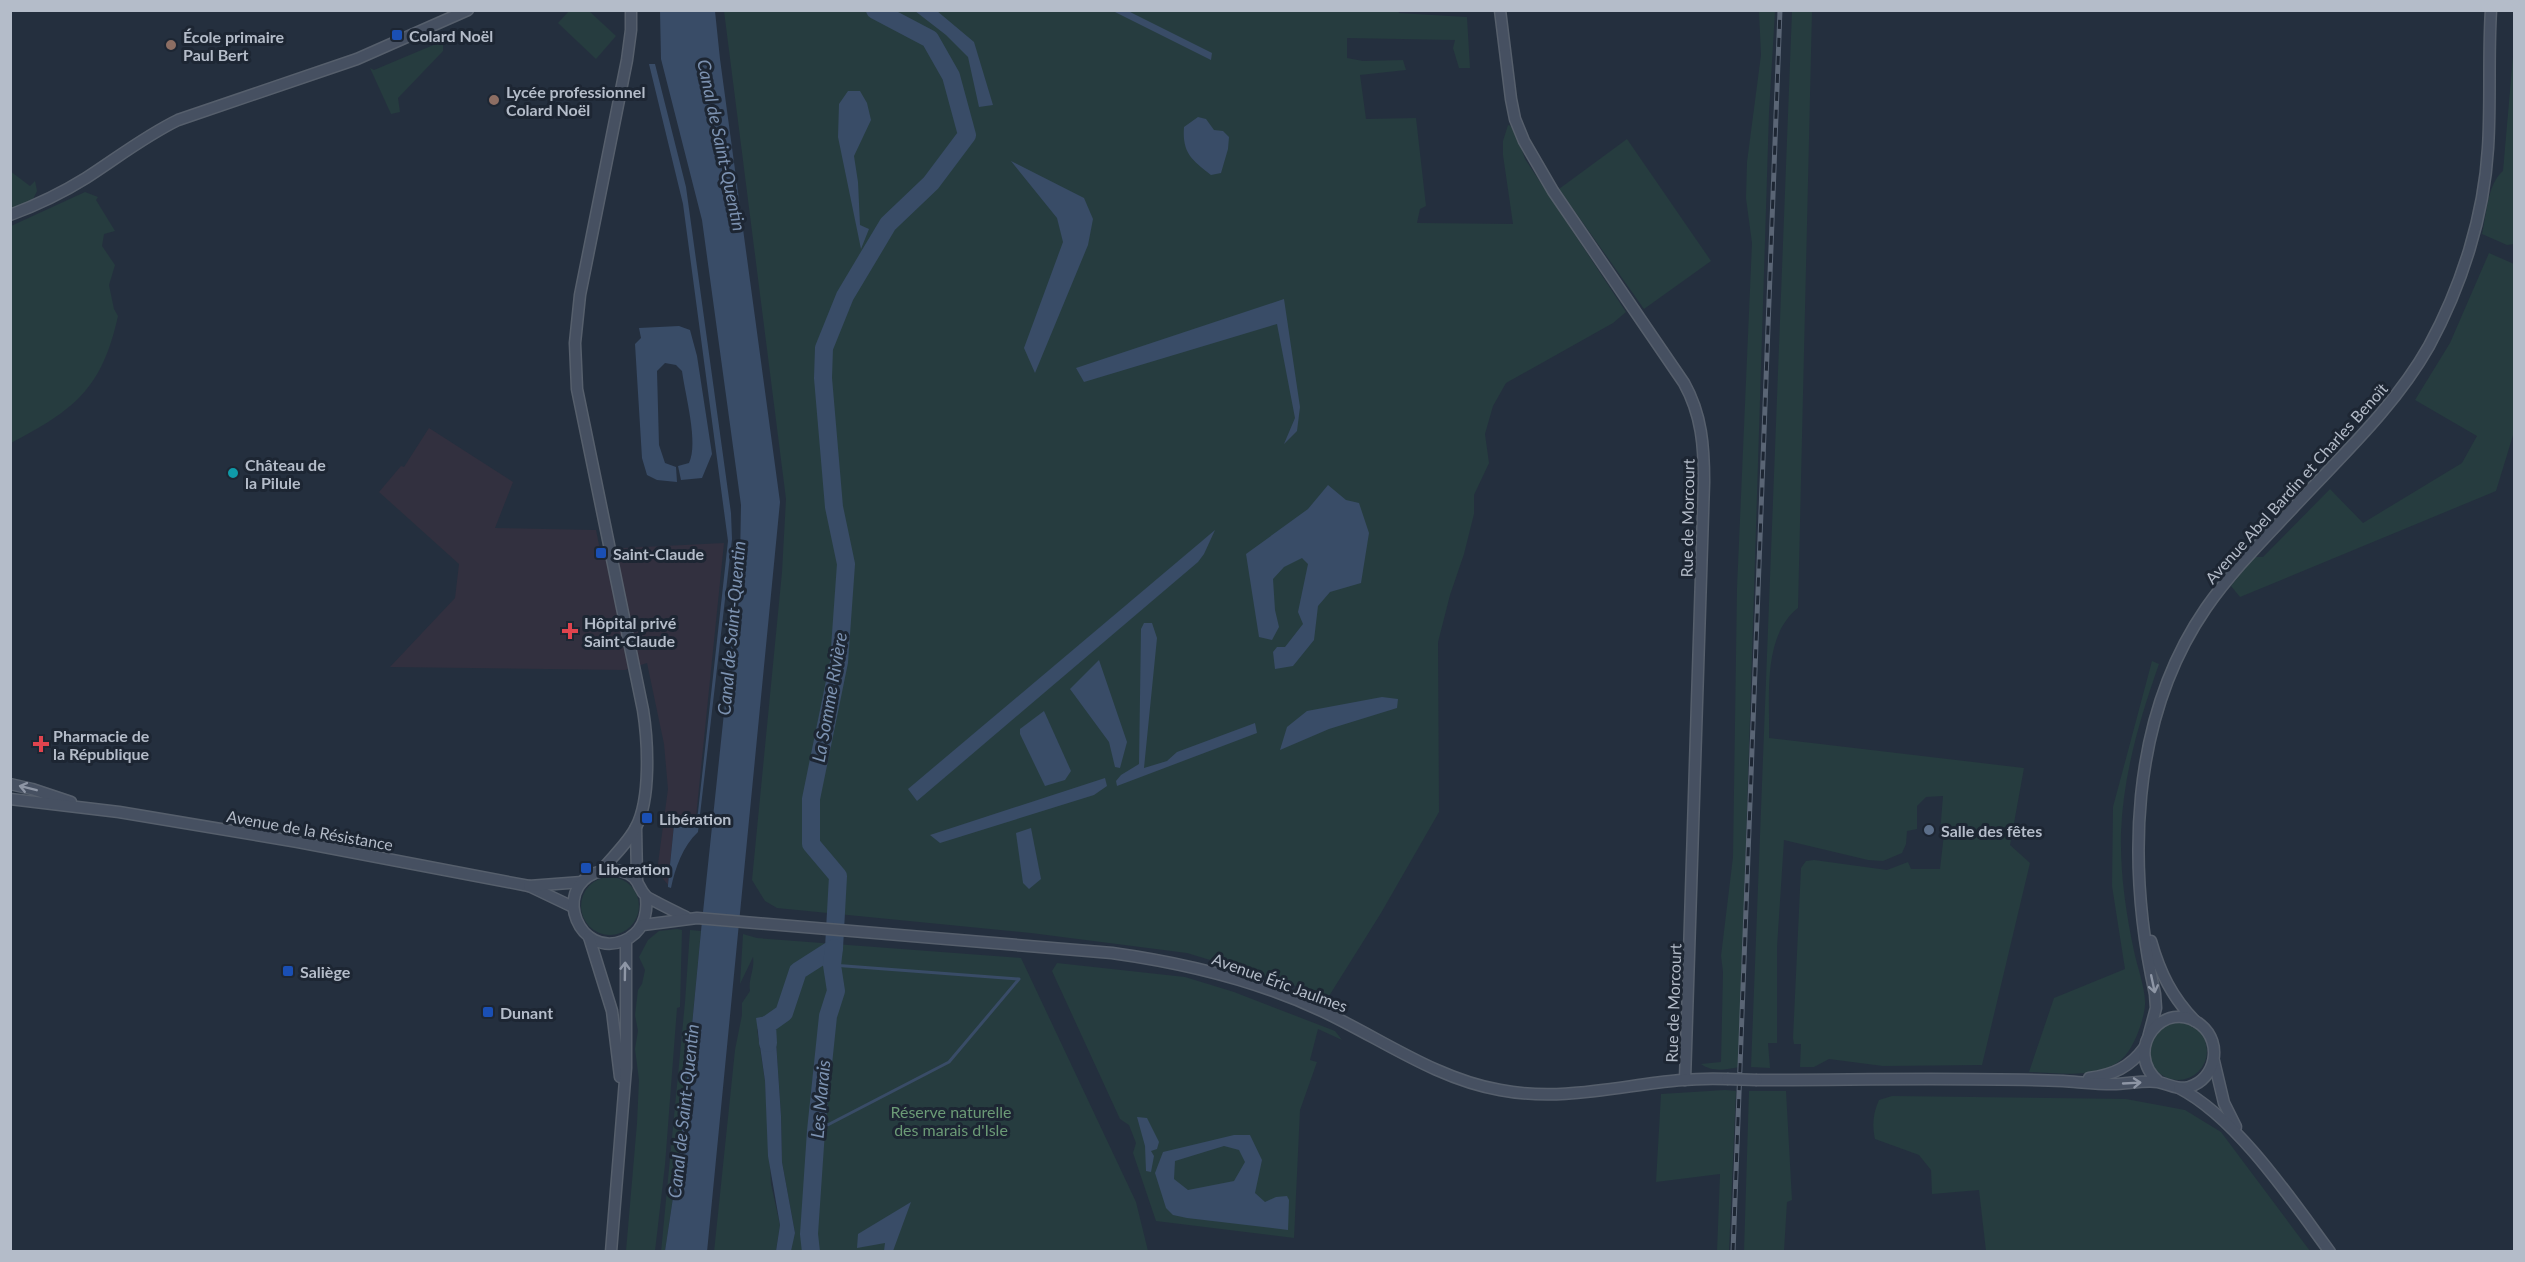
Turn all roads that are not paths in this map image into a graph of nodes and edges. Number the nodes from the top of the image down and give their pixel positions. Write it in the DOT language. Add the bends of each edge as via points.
graph roads {
  1 [pos="468,10"];
  2 [pos="631,10"];
  3 [pos="1500,10"];
  4 [pos="2491,10"];
  5 [pos="10,215"];
  6 [pos="10,784"];
  7 [pos="10,799"];
  8 [pos="86,807"];
  9 [pos="636,827"];
  10 [pos="601,871"];
  11 [pos="637,880"];
  12 [pos="582,882"];
  13 [pos="529,886"];
  14 [pos="646,896"];
  15 [pos="2141,906"];
  16 [pos="573,907"];
  17 [pos="692,918"];
  18 [pos="643,925"];
  19 [pos="589,937"];
  20 [pos="626,940"];
  21 [pos="2196,1021"];
  22 [pos="2149,1034"];
  23 [pos="2144,1047"];
  24 [pos="2214,1061"];
  25 [pos="1685,1080"];
  26 [pos="2063,1081"];
  27 [pos="2159,1082"];
  28 [pos="2179,1088"];
  29 [pos="623,1092"];
  30 [pos="2245,1143"];
  31 [pos="611,1251"];
  32 [pos="2330,1251"];
  1 -- 5 [label="street" via="357,59 214,106 160,129 86,178"];
  2 -- 9 [label="street" via="627,60 579,295 575,343 577,389 643,710 646,784"];
  3 -- 25 [label="street, Rue de Morcourt" via="1511,99 1524,141 1553,191 1692,396 1702,432"];
  4 -- 15 [label="street, Avenue Abel Bardin et Charles Benoït" via="2488,151 2481,206 2465,263 2429,345 2403,387 2235,569 2188,638 2166,688 2144,777 2138,828"];
  8 -- 6 [label="street, Avenue de la Résistance, one-way"];
  7 -- 8 [label="street, Avenue de la Résistance"];
  8 -- 13 [label="street, Avenue de la Résistance"];
  9 -- 10 [label="street"];
  9 -- 11 [label="street"];
  10 -- 11 [label="street" via="622,872"];
  10 -- 12 [label="street"];
  11 -- 14 [label="street"];
  12 -- 13 [label="street"];
  12 -- 16 [label="street"];
  13 -- 16 [label="street"];
  14 -- 17 [label="street"];
  14 -- 18 [label="street"];
  15 -- 21 [label="street" via="2166,983"];
  15 -- 22 [label="street, one-way" via="2156,1008"];
  16 -- 19 [label="street" via="580,929"];
  17 -- 18 [label="street"];
  17 -- 25 [label="street, Avenue Éric Jaulmes" via="1170,961 1320,1010 1430,1066 1500,1090 1572,1095"];
  18 -- 20 [label="street"];
  19 -- 20 [label="street" via="607,944"];
  19 -- 29 [label="street" via="612,1011"];
  29 -- 20 [label="street, one-way"];
  21 -- 22 [label="street" via="2173,1018 2160,1023"];
  21 -- 24 [label="street" via="2208,1031 2214,1045"];
  22 -- 23 [label="street"];
  23 -- 26 [label="street" via="2134,1061 2106,1076"];
  23 -- 27 [label="street" via="2147,1067"];
  24 -- 28 [label="street" via="2201,1080"];
  24 -- 30 [label="street" via="2224,1103"];
  25 -- 26 [label="street, Avenue Éric Jaulmes, bridge"];
  26 -- 27 [label="street, one-way"];
  27 -- 28 [label="street"];
  28 -- 30 [label="street" via="2215,1111"];
  29 -- 31 [label="street"];
  30 -- 32 [label="street"];
}
